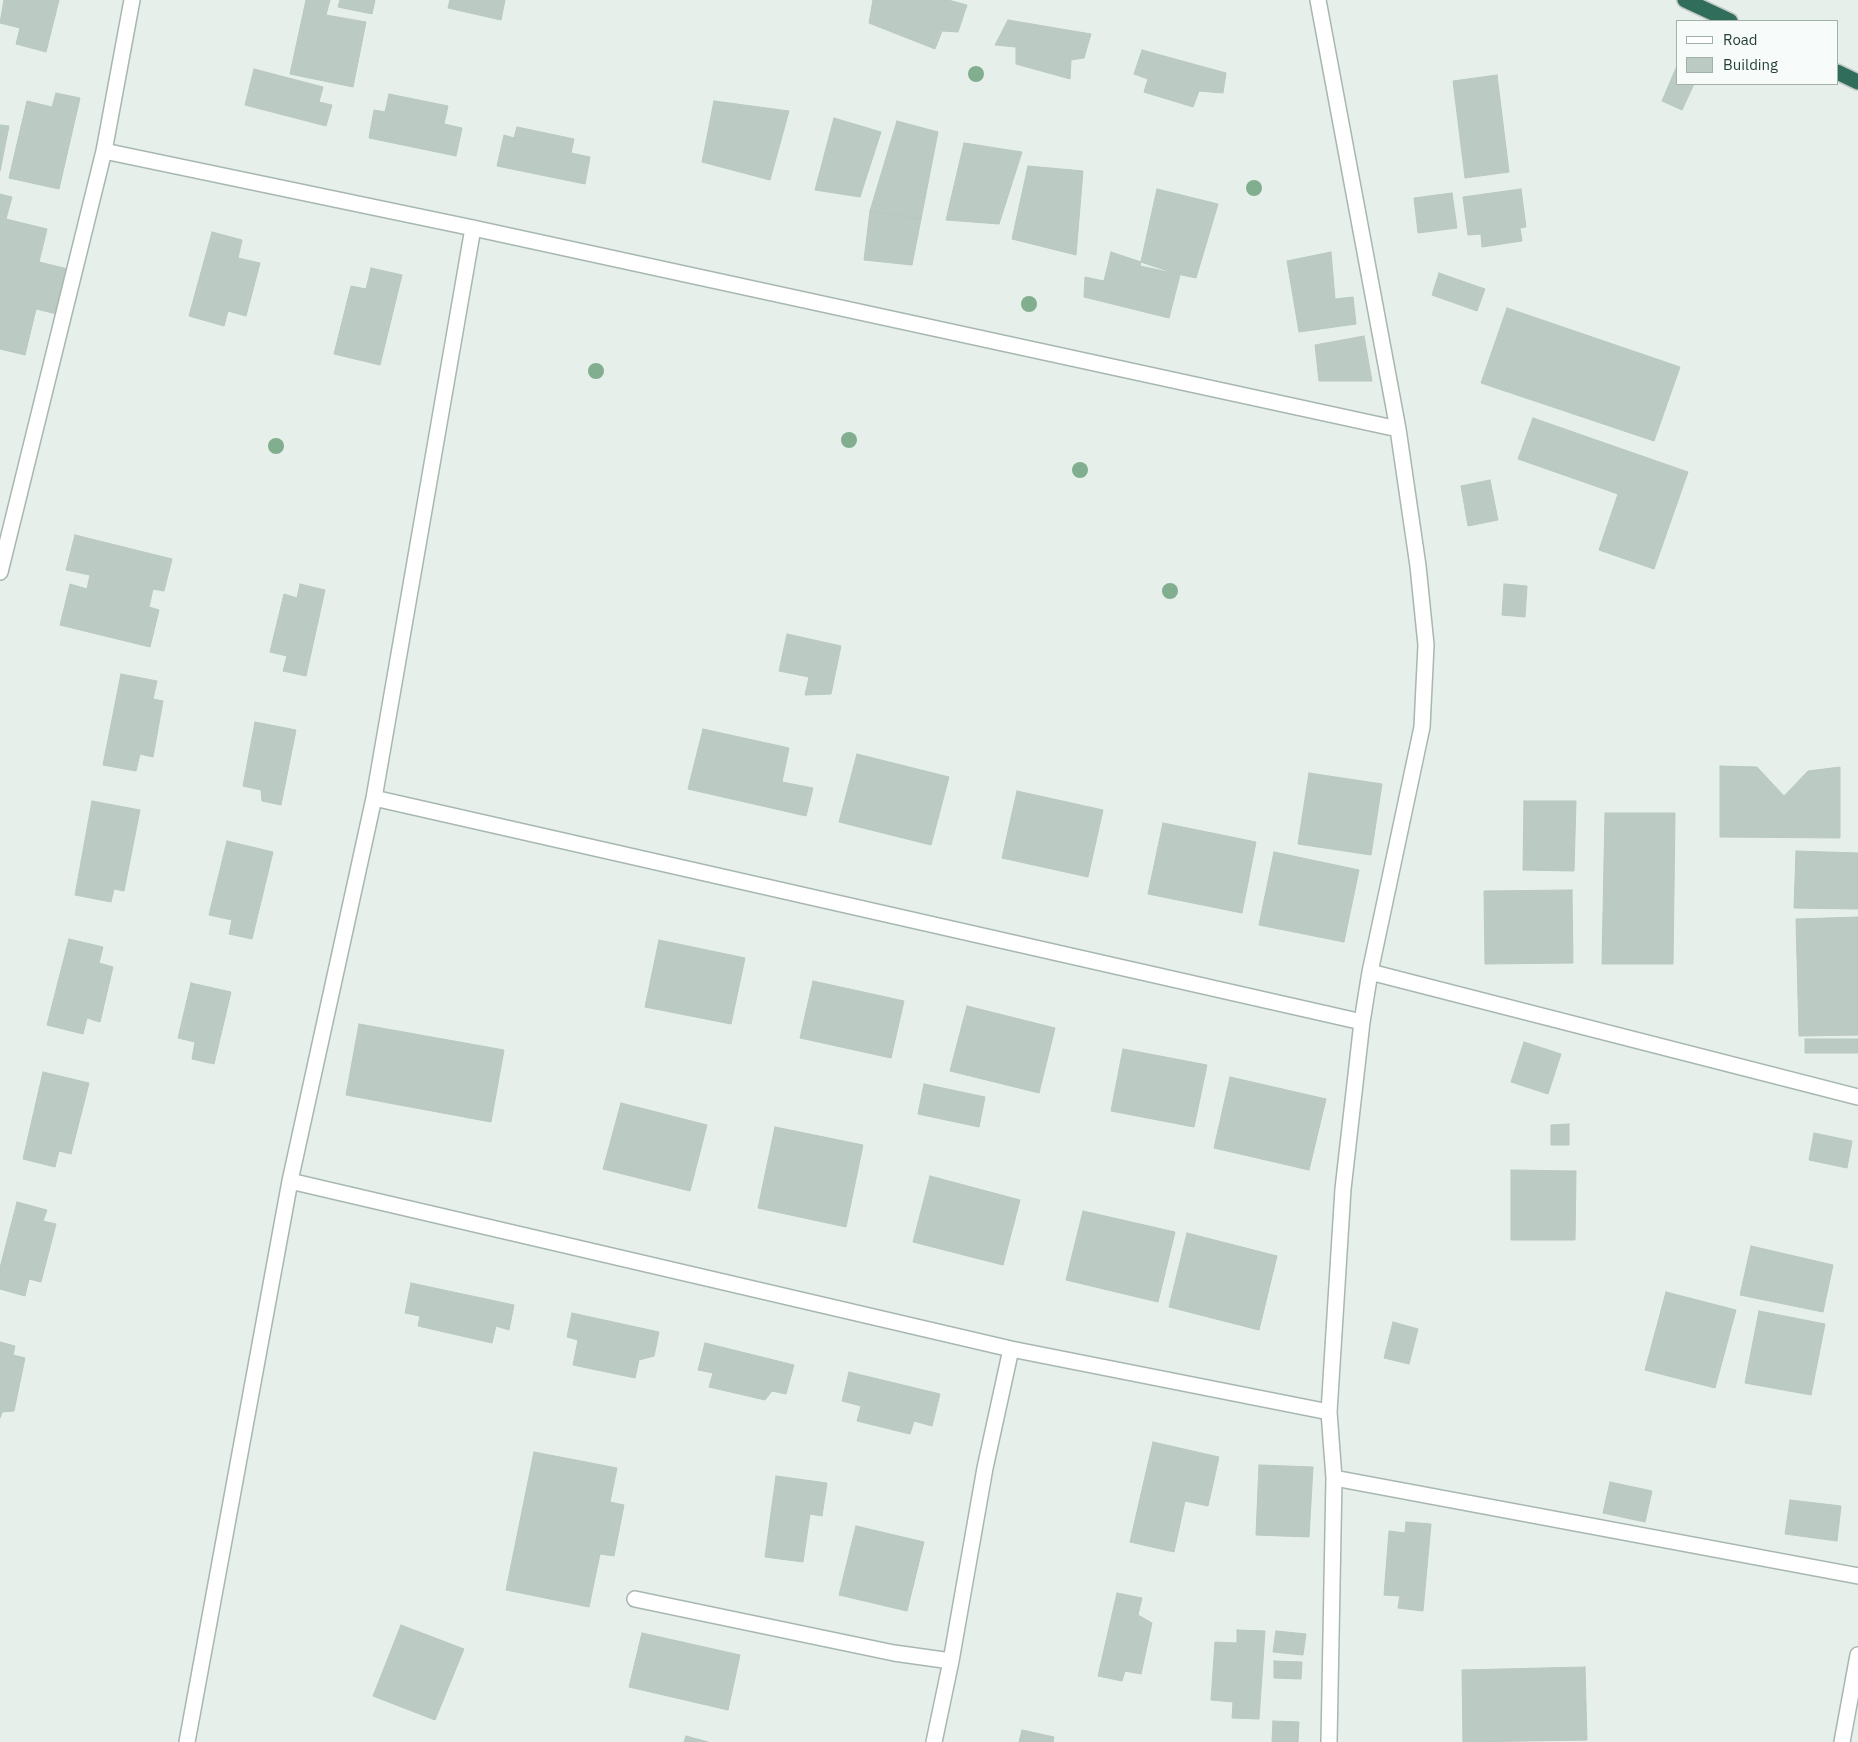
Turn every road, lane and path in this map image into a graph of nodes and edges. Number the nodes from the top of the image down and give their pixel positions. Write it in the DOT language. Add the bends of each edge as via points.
graph roads {
  1 [pos="132,0"];
  2 [pos="1318,0"];
  3 [pos="1685,0"];
  4 [pos="1728,20"];
  5 [pos="1838,72"];
  6 [pos="1858,82"];
  7 [pos="104,151"];
  8 [pos="473,228"];
  9 [pos="1398,429"];
  10 [pos="0,572"];
  11 [pos="374,798"];
  12 [pos="1370,972"];
  13 [pos="1362,1022"];
  14 [pos="1858,1098"];
  15 [pos="290,1181"];
  16 [pos="1011,1350"];
  17 [pos="1329,1412"];
  18 [pos="1334,1478"];
  19 [pos="1858,1576"];
  20 [pos="635,1599"];
  21 [pos="1858,1655"];
  22 [pos="951,1661"];
  23 [pos="187,1742"];
  24 [pos="934,1742"];
  25 [pos="1329,1742"];
  26 [pos="1842,1742"];
  1 -- 7 [label="street"];
  2 -- 9 [label="street"];
  3 -- 4 [label="highway"];
  5 -- 6 [label="highway"];
  7 -- 8 [label="street"];
  7 -- 10 [label="street"];
  8 -- 9 [label="street"];
  8 -- 11 [label="street"];
  9 -- 12 [label="street" via="1426,645 1422,727"];
  11 -- 13 [label="street"];
  11 -- 15 [label="street"];
  12 -- 13 [label="street"];
  12 -- 14 [label="street"];
  13 -- 17 [label="street" via="1344,1189"];
  15 -- 16 [label="street"];
  15 -- 23 [label="street"];
  16 -- 17 [label="street"];
  16 -- 22 [label="street" via="984,1468"];
  17 -- 18 [label="street"];
  18 -- 19 [label="street"];
  18 -- 25 [label="street"];
  20 -- 22 [label="street"];
  21 -- 26 [label="street"];
  22 -- 24 [label="street"];
}
